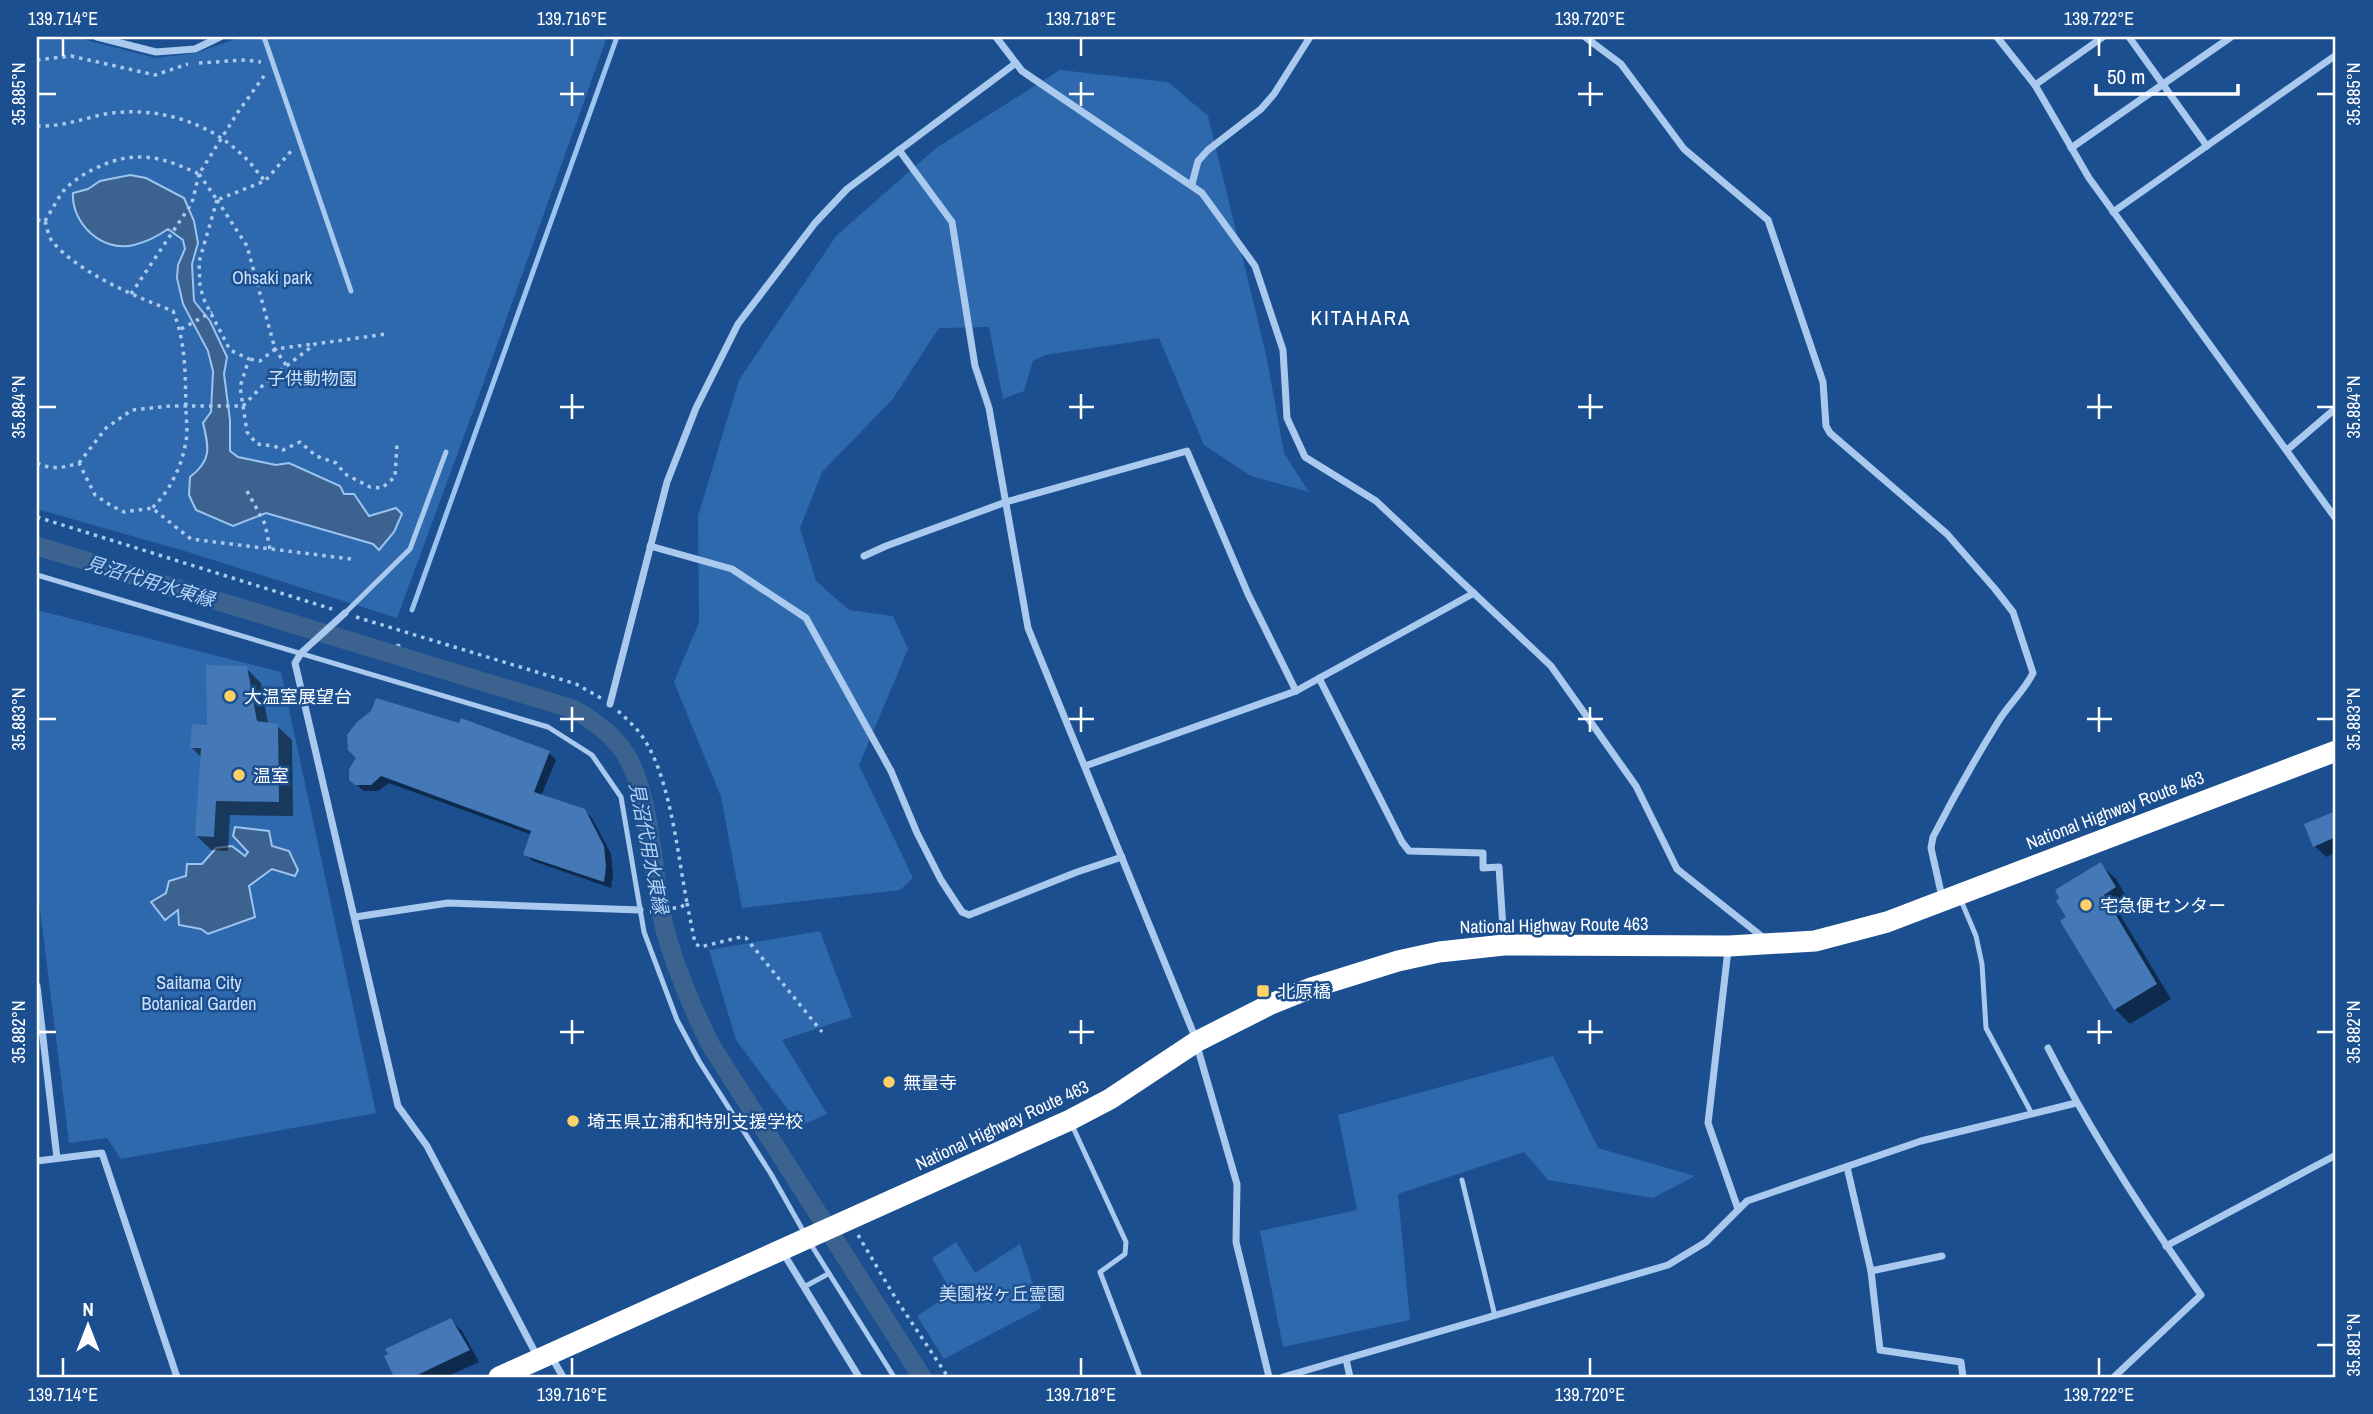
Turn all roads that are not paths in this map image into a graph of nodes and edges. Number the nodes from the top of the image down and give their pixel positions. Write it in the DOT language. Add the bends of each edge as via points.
graph roads {
  1 [pos="97,37"];
  2 [pos="220,37"];
  3 [pos="264,37"];
  4 [pos="996,37"];
  5 [pos="1310,37"];
  6 [pos="1585,37"];
  7 [pos="1997,37"];
  8 [pos="2103,37"];
  9 [pos="2129,37"];
  10 [pos="2231,37"];
  11 [pos="2336,55"];
  12 [pos="1016,63"];
  13 [pos="2035,85"];
  14 [pos="2163,85"];
  15 [pos="2207,146"];
  16 [pos="2071,148"];
  17 [pos="899,150"];
  18 [pos="1192,184"];
  19 [pos="2113,212"];
  20 [pos="351,291"];
  21 [pos="2336,408"];
  22 [pos="2287,450"];
  23 [pos="446,452"];
  24 [pos="1006,502"];
  25 [pos="2336,519"];
  26 [pos="650,546"];
  27 [pos="864,556"];
  28 [pos="37,575"];
  29 [pos="1475,593"];
  30 [pos="345,613"];
  31 [pos="301,653"];
  32 [pos="1320,678"];
  33 [pos="1296,691"];
  34 [pos="610,704"];
  35 [pos="2336,751"];
  36 [pos="1085,766"];
  37 [pos="1122,857"];
  38 [pos="1951,897"];
  39 [pos="644,911"];
  40 [pos="355,917"];
  41 [pos="1770,944"];
  42 [pos="1504,945"];
  43 [pos="1729,946"];
  44 [pos="37,986"];
  45 [pos="1196,1042"];
  46 [pos="2048,1048"];
  47 [pos="2076,1103"];
  48 [pos="2032,1114"];
  49 [pos="1070,1120"];
  50 [pos="2336,1155"];
  51 [pos="57,1158"];
  52 [pos="37,1161"];
  53 [pos="1847,1167"];
  54 [pos="1462,1181"];
  55 [pos="1738,1209"];
  56 [pos="811,1237"];
  57 [pos="2165,1245"];
  58 [pos="781,1250"];
  59 [pos="1941,1255"];
  60 [pos="1871,1271"];
  61 [pos="828,1274"];
  62 [pos="804,1287"];
  63 [pos="1495,1316"];
  64 [pos="545,1357"];
  65 [pos="1346,1359"];
  66 [pos="177,1377"];
  67 [pos="499,1377"];
  68 [pos="563,1377"];
  69 [pos="859,1377"];
  70 [pos="894,1377"];
  71 [pos="1140,1377"];
  72 [pos="1269,1377"];
  73 [pos="1283,1377"];
  74 [pos="1350,1377"];
  75 [pos="1963,1377"];
  76 [pos="2114,1377"];
  1 -- 2 [label="street" via="156,52 195,49"];
  3 -- 20 [label="lane"];
  4 -- 12 [label="street"];
  5 -- 18 [label="street" via="1261,109 1198,161"];
  6 -- 38 [label="street" via="1621,64 1685,149 1768,220 1823,382 1830,433 1947,534 2013,612 2033,673 1970,767 1933,837 1931,848"];
  7 -- 13 [label="street"];
  8 -- 13 [label="street"];
  9 -- 14 [label="street"];
  10 -- 14 [label="street"];
  11 -- 15 [label="street"];
  12 -- 17 [label="street"];
  12 -- 18 [label="street"];
  13 -- 16 [label="street"];
  14 -- 15 [label="street"];
  14 -- 16 [label="street"];
  15 -- 19 [label="street"];
  16 -- 19 [label="street"];
  17 -- 24 [label="street" via="952,222 975,366 989,408"];
  17 -- 26 [label="street" via="847,189 815,222 738,324 696,408 667,482"];
  18 -- 29 [label="street" via="1255,266 1283,350 1287,418 1305,457 1377,500"];
  19 -- 22 [label="street"];
  21 -- 22 [label="street"];
  22 -- 25 [label="street"];
  23 -- 30 [label="lane" via="410,549"];
  24 -- 27 [label="street"];
  24 -- 33 [label="street" via="1187,451 1248,594"];
  24 -- 36 [label="street" via="1028,628"];
  26 -- 34 [label="street"];
  26 -- 37 [label="street" via="732,569 806,618 891,771 941,880 962,912 969,915"];
  28 -- 31 [label="lane"];
  29 -- 32 [label="street"];
  29 -- 41 [label="street" via="1551,666 1636,786 1677,869"];
  30 -- 31 [label="street"];
  31 -- 39 [label="lane" via="548,727 592,755 621,797"];
  31 -- 40 [label="street" via="295,663"];
  32 -- 33 [label="street"];
  32 -- 42 [label="street" via="1409,851 1483,853 1483,868 1499,867"];
  33 -- 36 [label="street"];
  35 -- 38 [label="highway, National Highway Route 463"];
  36 -- 37 [label="street"];
  37 -- 45 [label="street"];
  38 -- 41 [label="highway, National Highway Route 463" via="1886,922 1815,941"];
  38 -- 48 [label="lane" via="1976,936 1986,1028"];
  39 -- 40 [label="street" via="448,903"];
  39 -- 56 [label="lane" via="644,932 677,1020"];
  40 -- 64 [label="street" via="398,1106 427,1146"];
  41 -- 43 [label="highway, National Highway Route 463"];
  42 -- 43 [label="highway, National Highway Route 463"];
  42 -- 45 [label="highway, National Highway Route 463" via="1439,951 1311,988"];
  43 -- 55 [label="street" via="1708,1123"];
  44 -- 51 [label="street"];
  45 -- 49 [label="highway, National Highway Route 463"];
  45 -- 72 [label="street" via="1237,1184 1236,1242"];
  46 -- 47 [label="street"];
  47 -- 48 [label="street"];
  47 -- 57 [label="street"];
  48 -- 53 [label="street" via="1921,1141"];
  49 -- 56 [label="highway, National Highway Route 463" via="852,1227"];
  49 -- 71 [label="lane" via="1126,1242 1125,1254 1100,1272"];
  50 -- 57 [label="street"];
  51 -- 52 [label="street"];
  51 -- 66 [label="street" via="102,1153"];
  53 -- 55 [label="street" via="1746,1201"];
  53 -- 60 [label="street"];
  54 -- 63 [label="lane"];
  55 -- 63 [label="street" via="1706,1242 1668,1265"];
  56 -- 58 [label="highway, National Highway Route 463"];
  56 -- 61 [label="lane"];
  57 -- 76 [label="street" via="2201,1295"];
  58 -- 62 [label="street"];
  58 -- 64 [label="highway, National Highway Route 463"];
  59 -- 60 [label="street"];
  60 -- 75 [label="street" via="1880,1350 1961,1363"];
  61 -- 62 [label="lane"];
  61 -- 70 [label="lane"];
  62 -- 69 [label="street"];
  63 -- 65 [label="street"];
  64 -- 67 [label="highway, National Highway Route 463"];
  64 -- 68 [label="street"];
  65 -- 73 [label="street"];
  65 -- 74 [label="street"];
}
